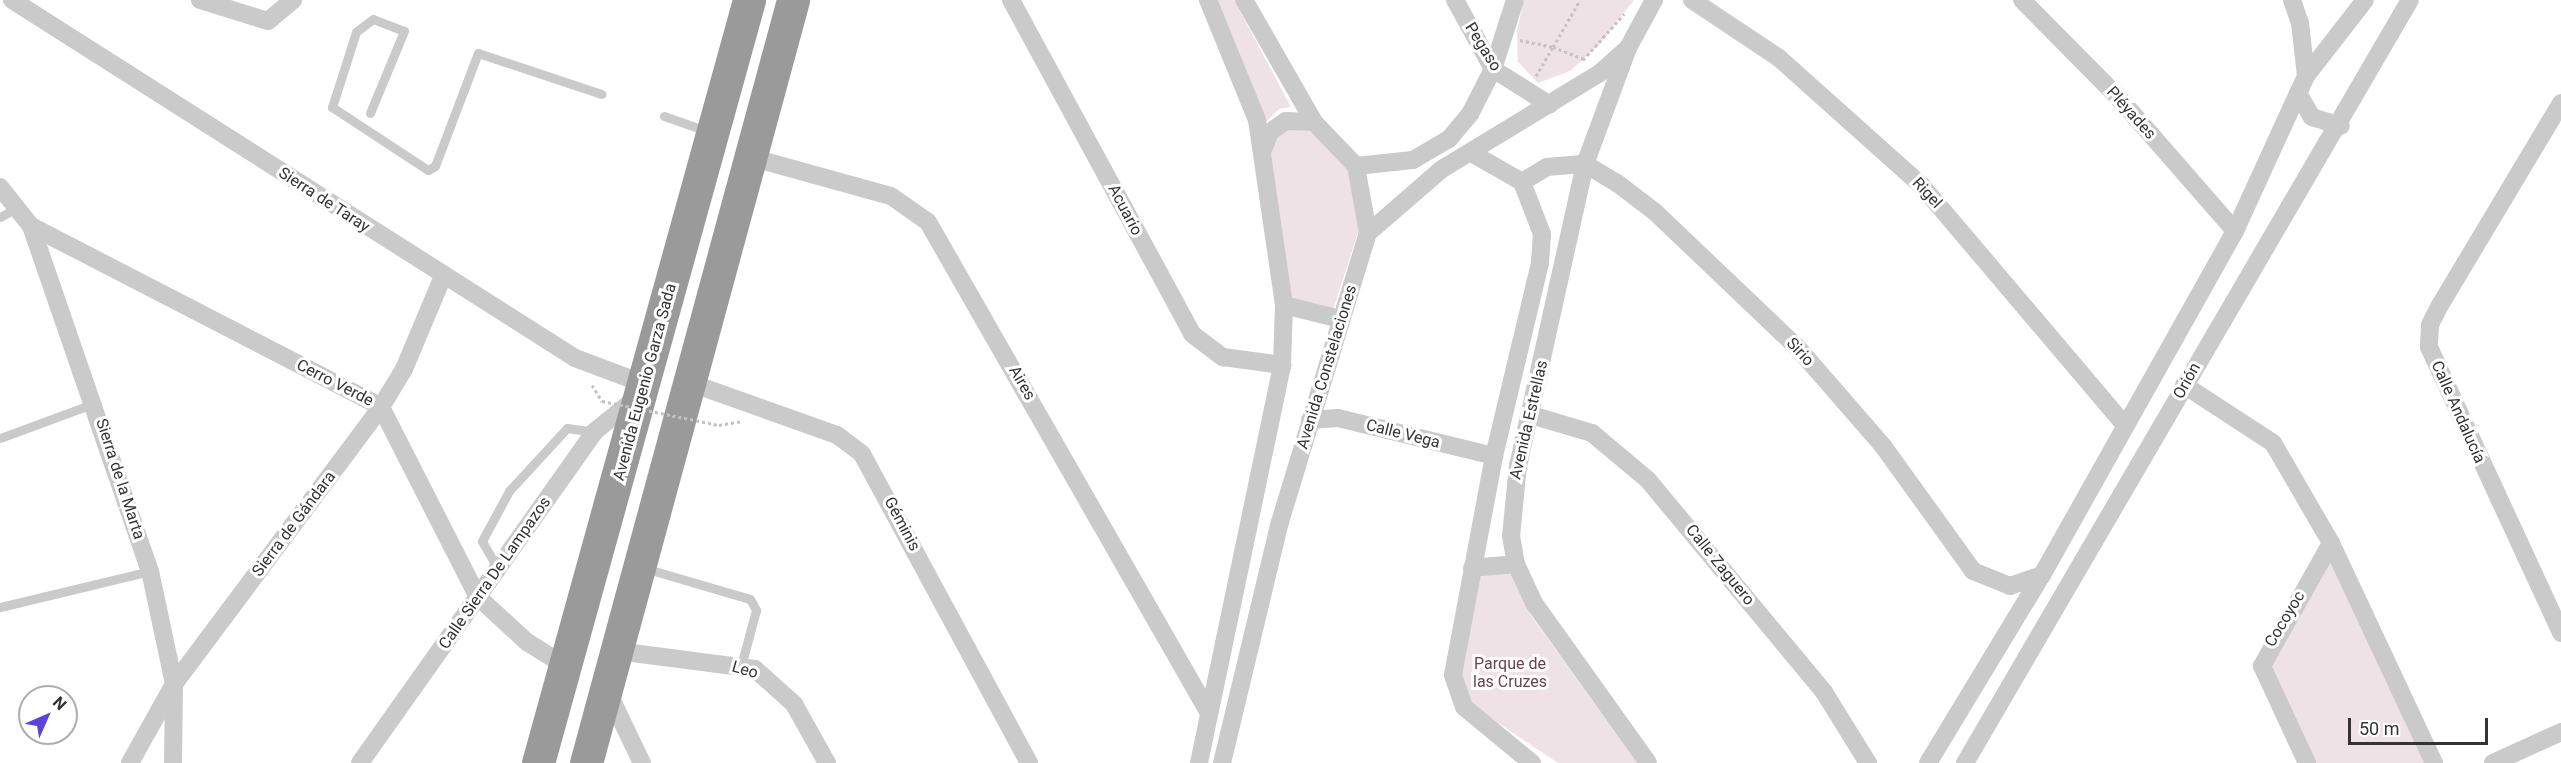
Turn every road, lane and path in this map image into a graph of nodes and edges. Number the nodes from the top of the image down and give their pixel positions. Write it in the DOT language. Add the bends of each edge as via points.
graph roads {
  1 [pos="200,0"];
  2 [pos="292,0"];
  3 [pos="749,0"];
  4 [pos="793,0"];
  5 [pos="1011,0"];
  6 [pos="1208,0"];
  7 [pos="1244,0"];
  8 [pos="1455,0"];
  9 [pos="1515,0"];
  10 [pos="1580,0"];
  11 [pos="1654,0"];
  12 [pos="1692,0"];
  13 [pos="2022,0"];
  14 [pos="2292,0"];
  15 [pos="2365,0"];
  16 [pos="2410,0"];
  17 [pos="9,4"];
  18 [pos="1628,9"];
  19 [pos="1517,31"];
  20 [pos="1516,39"];
  21 [pos="1515,45"];
  22 [pos="1553,47"];
  23 [pos="1628,48"];
  24 [pos="1584,59"];
  25 [pos="1577,65"];
  26 [pos="1493,69"];
  27 [pos="2306,76"];
  28 [pos="1538,83"];
  29 [pos="2298,93"];
  30 [pos="601,94"];
  31 [pos="2561,102"];
  32 [pos="1550,105"];
  33 [pos="370,113"];
  34 [pos="664,116"];
  35 [pos="1314,122"];
  36 [pos="2341,126"];
  37 [pos="713,133"];
  38 [pos="1263,152"];
  39 [pos="1473,154"];
  40 [pos="750,157"];
  41 [pos="1585,164"];
  42 [pos="1356,166"];
  43 [pos="1522,182"];
  44 [pos="0,187"];
  45 [pos="18,207"];
  46 [pos="0,217"];
  47 [pos="30,226"];
  48 [pos="2235,231"];
  49 [pos="1368,232"];
  50 [pos="443,276"];
  51 [pos="1284,305"];
  52 [pos="1340,319"];
  53 [pos="1282,364"];
  54 [pos="688,382"];
  55 [pos="2184,385"];
  56 [pos="642,389"];
  57 [pos="602,401"];
  58 [pos="95,403"];
  59 [pos="381,407"];
  60 [pos="1531,415"];
  61 [pos="1310,420"];
  62 [pos="719,425"];
  63 [pos="2125,425"];
  64 [pos="594,432"];
  65 [pos="0,438"];
  66 [pos="1494,456"];
  67 [pos="2331,543"];
  68 [pos="1516,564"];
  69 [pos="639,567"];
  70 [pos="1472,568"];
  71 [pos="498,569"];
  72 [pos="150,571"];
  73 [pos="2042,575"];
  74 [pos="478,597"];
  75 [pos="0,607"];
  76 [pos="2561,633"];
  77 [pos="617,651"];
  78 [pos="741,666"];
  79 [pos="567,667"];
  80 [pos="174,684"];
  81 [pos="607,690"];
  82 [pos="1209,713"];
  83 [pos="2561,732"];
  84 [pos="130,763"];
  85 [pos="173,763"];
  86 [pos="360,763"];
  87 [pos="538,763"];
  88 [pos="586,763"];
  89 [pos="642,763"];
  90 [pos="827,763"];
  91 [pos="1029,763"];
  92 [pos="1198,763"];
  93 [pos="1222,763"];
  94 [pos="1532,763"];
  95 [pos="1648,763"];
  96 [pos="1868,763"];
  97 [pos="1928,763"];
  98 [pos="1965,763"];
  99 [pos="2307,763"];
  100 [pos="2434,763"];
  101 [pos="2493,763"];
  1 -- 2 [label="street" via="257,20 278,17"];
  3 -- 37 [label="highway, Avenida Eugenio Garza Sada"];
  4 -- 40 [label="highway"];
  5 -- 53 [label="street, Acuario" via="1192,334 1223,357"];
  6 -- 38 [label="street" via="1242,76"];
  7 -- 35 [label="street"];
  8 -- 26 [label="street, Pegaso"];
  9 -- 26 [label="street"];
  10 -- 22 [label="path"];
  11 -- 23 [label="street, Avenida Estrellas"];
  12 -- 63 [label="street, Rigel" via="1779,58 1922,186"];
  13 -- 48 [label="street, Pléyades" via="2119,98"];
  14 -- 27 [label="street" via="2300,23"];
  15 -- 27 [label="street, Orión"];
  16 -- 36 [label="street, Orión"];
  17 -- 50 [label="street, Sierra de Taray"];
  18 -- 24 [label="path"];
  19 -- 20 [label="path"];
  20 -- 21 [label="path"];
  20 -- 22 [label="path"];
  22 -- 24 [label="path"];
  22 -- 28 [label="path" via="1532,80"];
  23 -- 32 [label="street, Avenida Estrellas" via="1600,73"];
  23 -- 41 [label="street, Avenida Estrellas"];
  24 -- 25 [label="path"];
  26 -- 32 [label="street, Pegaso"];
  26 -- 42 [label="street" via="1470,114 1429,153 1393,165"];
  27 -- 29 [label="street, Orión"];
  29 -- 36 [label="street" via="2312,117"];
  29 -- 48 [label="street, Orión"];
  30 -- 33 [label="lane" via="478,53 435,166 429,170 332,107 356,32 373,19 404,32"];
  31 -- 76 [label="street, Calle Andalucía" via="2440,305 2430,325 2429,347"];
  32 -- 39 [label="street, Avenida Estrellas"];
  34 -- 37 [label="lane"];
  35 -- 38 [label="street" via="1286,121 1265,139"];
  35 -- 42 [label="street"];
  36 -- 55 [label="street, Orión" via="2265,242"];
  37 -- 56 [label="highway, Avenida Eugenio Garza Sada"];
  38 -- 51 [label="street"];
  39 -- 43 [label="street"];
  39 -- 49 [label="street, Avenida Estrellas" via="1417,187"];
  40 -- 54 [label="highway"];
  40 -- 82 [label="street, Aires" via="891,196 928,222"];
  41 -- 43 [label="street" via="1547,167"];
  41 -- 60 [label="street, Avenida Estrellas"];
  41 -- 73 [label="street, Sirio" via="1654,212 1797,347 1883,446 1973,571 2010,586"];
  42 -- 49 [label="street, Avenida Constelaciones"];
  43 -- 66 [label="street, Avenida Estrellas" via="1539,218 1540,263"];
  44 -- 45 [label="street"];
  45 -- 46 [label="lane"];
  45 -- 47 [label="street, Sierra de la Marta"];
  47 -- 58 [label="street, Sierra de la Marta"];
  47 -- 59 [label="street, Cerro Verde"];
  48 -- 63 [label="street, Orión"];
  49 -- 52 [label="street, Avenida Constelaciones"];
  50 -- 56 [label="street, Sierra de Taray" via="575,358"];
  50 -- 59 [label="street, Sierra de Gándara"];
  51 -- 52 [label="street"];
  51 -- 53 [label="street"];
  52 -- 61 [label="street, Avenida Constelaciones"];
  53 -- 82 [label="street"];
  54 -- 69 [label="highway"];
  54 -- 91 [label="street, Géminis" via="837,435 862,454"];
  55 -- 67 [label="street" via="2272,443"];
  55 -- 98 [label="street, Orión"];
  56 -- 64 [label="street, Calle Sierra De Lampazos"];
  56 -- 79 [label="highway, Avenida Eugenio Garza Sada"];
  57 -- 62 [label="path, bridge"];
  58 -- 65 [label="lane"];
  58 -- 72 [label="street, Sierra de la Marta"];
  59 -- 74 [label="street, Cerro Verde"];
  59 -- 80 [label="street, Sierra de Gándara"];
  60 -- 68 [label="street, Avenida Estrellas" via="1511,503"];
  60 -- 96 [label="street, Calle Zaguero" via="1592,433 1648,480 1824,692"];
  61 -- 66 [label="street, Calle Vega" via="1338,418"];
  61 -- 93 [label="street, Avenida Constelaciones"];
  63 -- 73 [label="street, Orión"];
  64 -- 71 [label="street, Calle Sierra De Lampazos"];
  64 -- 71 [label="lane" via="567,428 509,491 482,541"];
  66 -- 70 [label="street, Avenida Estrellas"];
  67 -- 99 [label="street, Cocoyoc" via="2262,666"];
  67 -- 100 [label="street"];
  68 -- 70 [label="street"];
  68 -- 95 [label="street, Avenida Estrellas" via="1534,603"];
  69 -- 77 [label="highway"];
  69 -- 78 [label="lane" via="750,599 756,610"];
  70 -- 94 [label="street, Avenida Estrellas" via="1452,656 1457,692 1479,723"];
  71 -- 74 [label="street, Calle Sierra De Lampazos"];
  72 -- 75 [label="lane"];
  72 -- 80 [label="street, Sierra de la Marta"];
  73 -- 97 [label="street, Orión"];
  74 -- 79 [label="street, Cerro Verde" via="527,642"];
  74 -- 86 [label="street, Calle Sierra De Lampazos"];
  77 -- 78 [label="street, Leo"];
  77 -- 81 [label="highway"];
  78 -- 90 [label="street, Leo" via="780,687"];
  79 -- 87 [label="highway, Avenida Eugenio Garza Sada"];
  80 -- 84 [label="street, Sierra de Gándara"];
  80 -- 85 [label="street, Sierra de la Marta"];
  81 -- 88 [label="highway"];
  81 -- 89 [label="street"];
  82 -- 92 [label="street"];
  83 -- 101 [label="street"];
}
